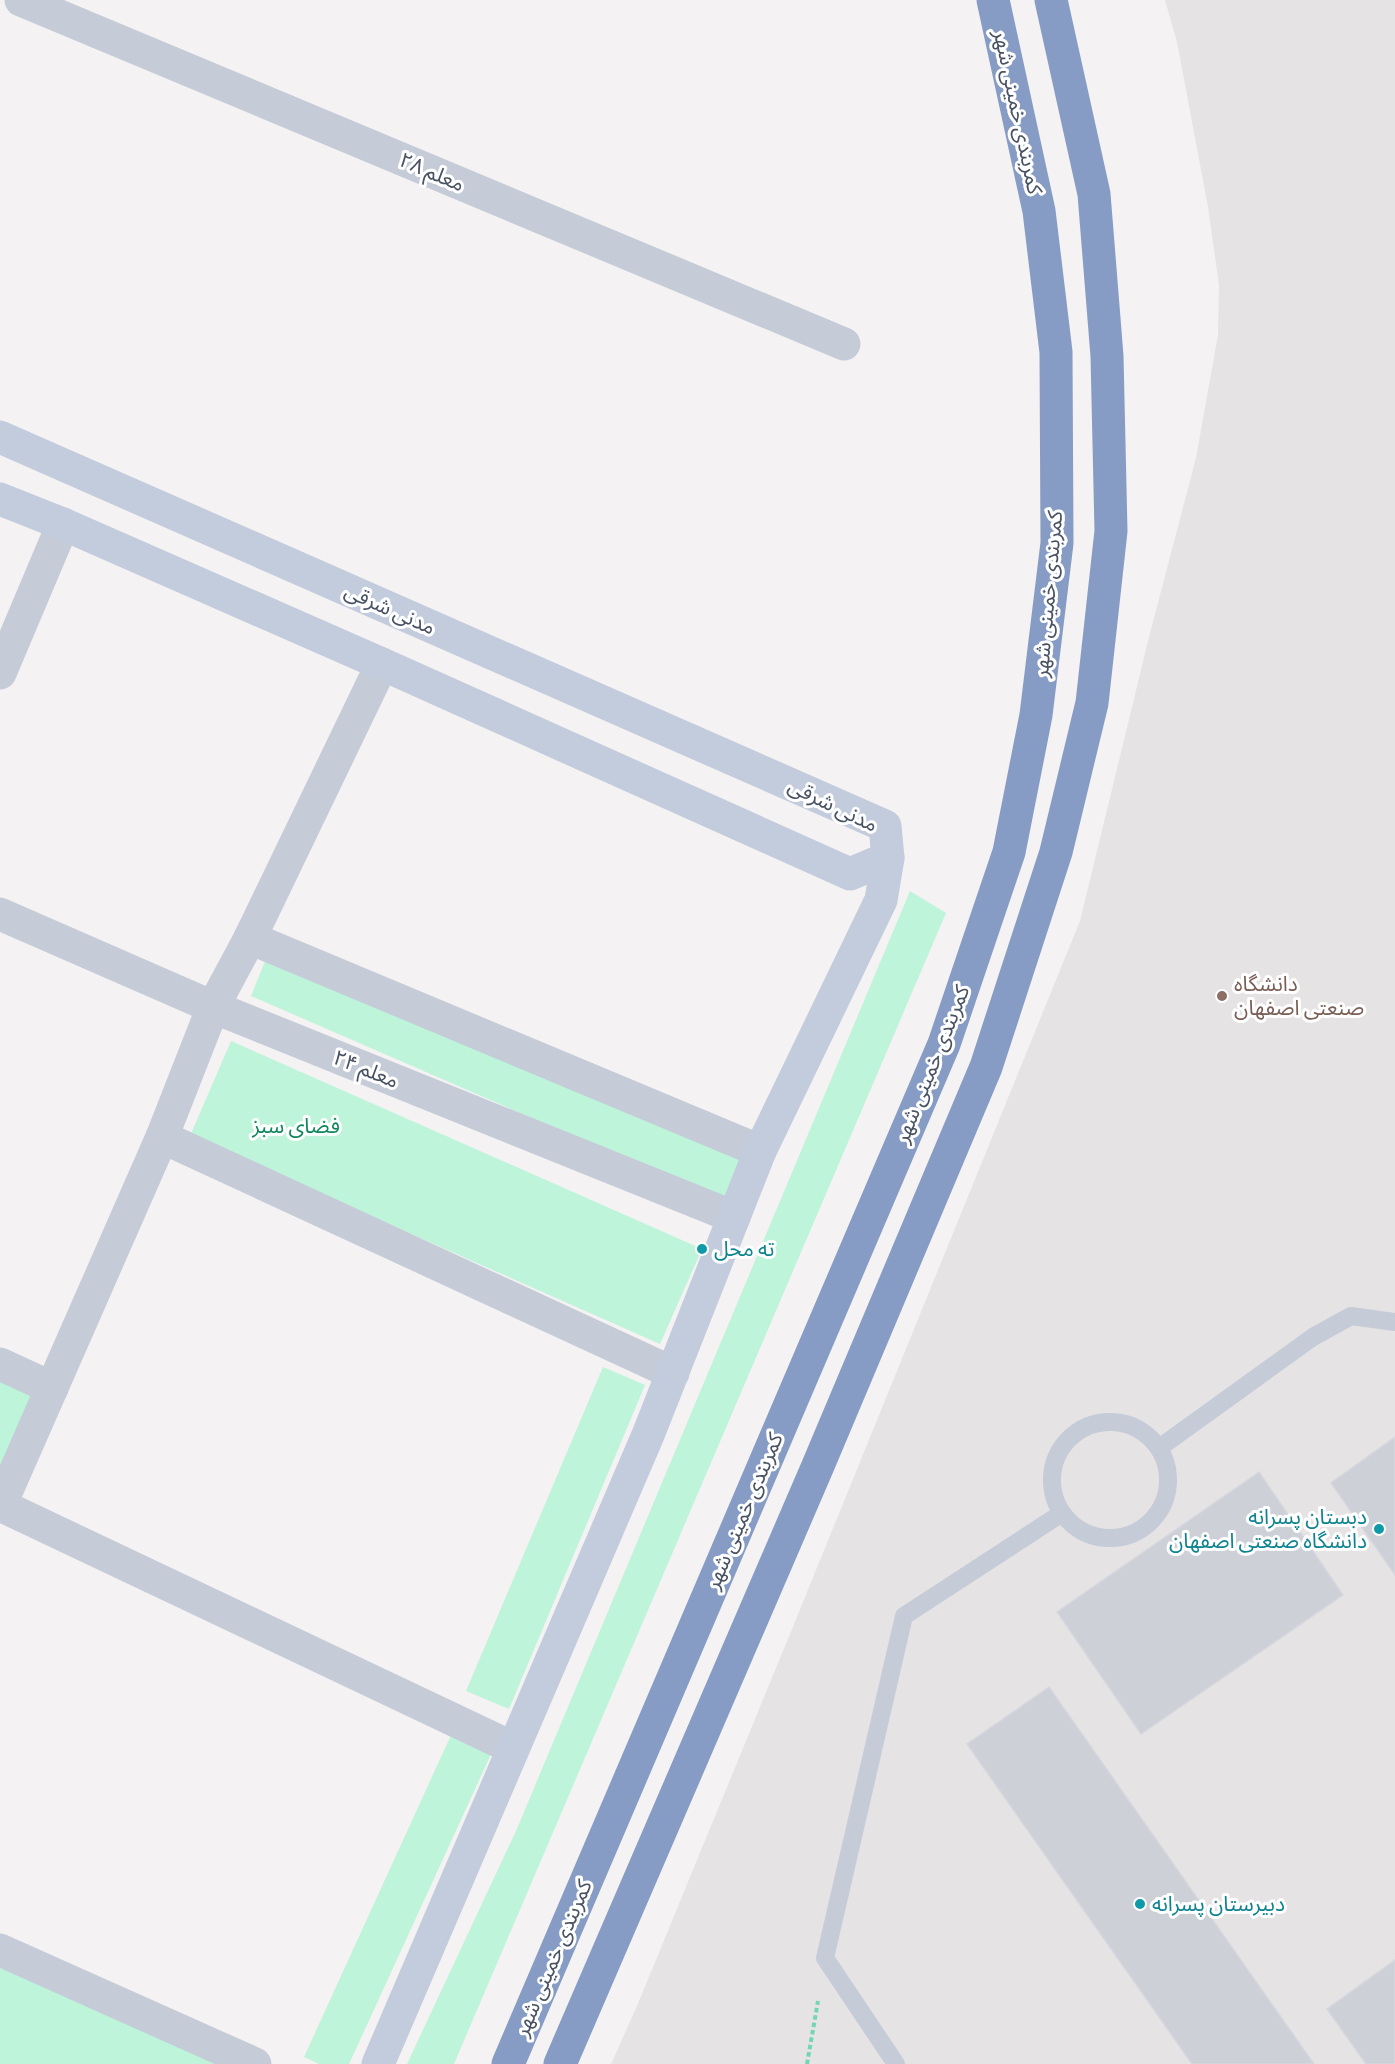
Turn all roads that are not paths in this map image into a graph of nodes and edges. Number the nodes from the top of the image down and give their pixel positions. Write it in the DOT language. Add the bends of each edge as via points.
graph roads {
  1 [pos="21,0"];
  2 [pos="993,0"];
  3 [pos="1051,0"];
  4 [pos="844,344"];
  5 [pos="0,437"];
  6 [pos="0,499"];
  7 [pos="63,524"];
  8 [pos="382,664"];
  9 [pos="0,673"];
  10 [pos="888,858"];
  11 [pos="0,914"];
  12 [pos="250,938"];
  13 [pos="213,1007"];
  14 [pos="162,1137"];
  15 [pos="760,1151"];
  16 [pos="734,1216"];
  17 [pos="1395,1322"];
  18 [pos="0,1364"];
  19 [pos="673,1373"];
  20 [pos="52,1388"];
  21 [pos="1158,1448"];
  22 [pos="0,1506"];
  23 [pos="1062,1513"];
  24 [pos="513,1748"];
  25 [pos="0,1950"];
  26 [pos="255,2064"];
  27 [pos="378,2064"];
  28 [pos="508,2064"];
  29 [pos="560,2064"];
  30 [pos="896,2064"];
  1 -- 4 [label="street, معلم ۲۸"];
  2 -- 28 [label="highway, کمربندی خمینی شهر" via="1039,212 1056,352 1057,543 1035,715 1009,852 944,1044"];
  3 -- 29 [label="highway" via="1095,194 1107,356 1111,531 1092,703 1056,852 986,1067 818,1468"];
  5 -- 10 [label="street, مدنی شرقی" via="885,826"];
  6 -- 7 [label="street, مدنی شرقی"];
  7 -- 8 [label="street, مدنی شرقی"];
  7 -- 9 [label="street"];
  8 -- 10 [label="street, مدنی شرقی" via="850,874"];
  8 -- 12 [label="street"];
  10 -- 15 [label="street" via="881,900"];
  11 -- 13 [label="street, معلم ۲۴"];
  12 -- 13 [label="street"];
  12 -- 15 [label="street"];
  13 -- 14 [label="street"];
  13 -- 16 [label="street, معلم ۲۴"];
  14 -- 19 [label="street"];
  14 -- 20 [label="street"];
  15 -- 16 [label="street"];
  16 -- 19 [label="street"];
  17 -- 21 [label="lane" via="1350,1316 1313,1337"];
  18 -- 20 [label="street"];
  19 -- 24 [label="street"];
  20 -- 22 [label="street"];
  21 -- 23 [label="lane" via="1166,1466 1168,1486 1162,1506 1150,1522 1134,1533 1114,1538 1094,1536 1076,1527"];
  21 -- 23 [label="lane" via="1138,1429 1112,1421 1094,1423 1077,1431 1064,1444 1053,1469 1054,1496"];
  22 -- 24 [label="street"];
  23 -- 30 [label="lane" via="904,1616 825,1958"];
  24 -- 27 [label="street"];
  25 -- 26 [label="street"];
}
